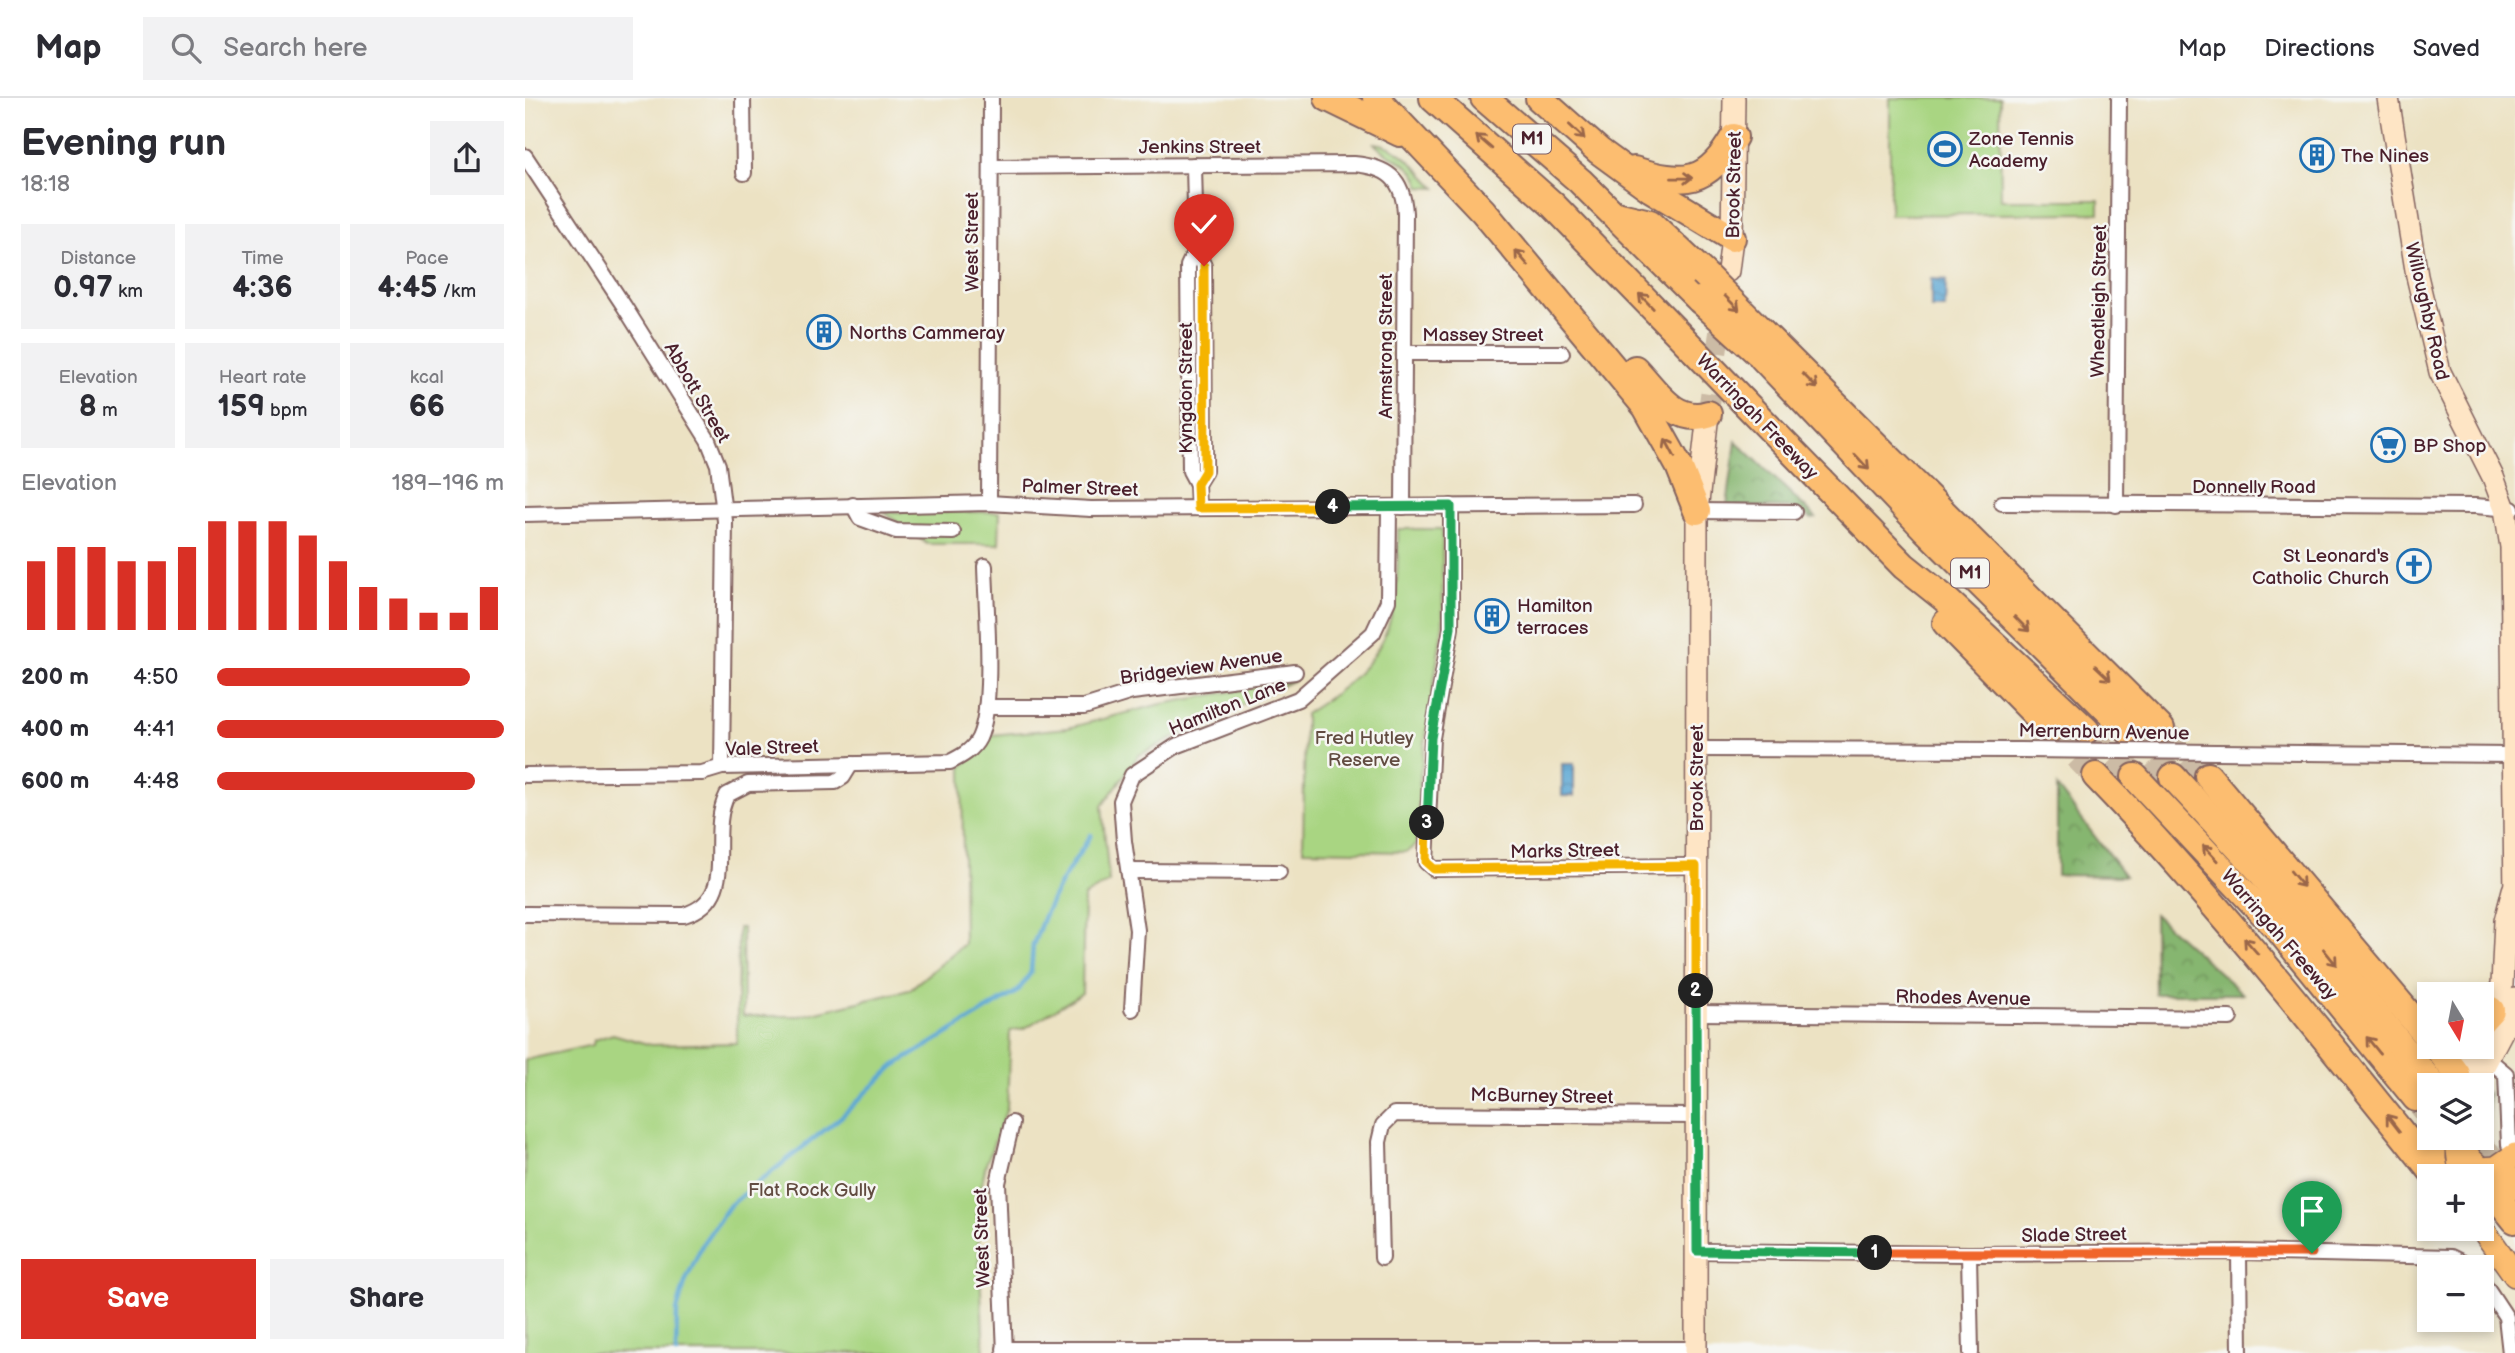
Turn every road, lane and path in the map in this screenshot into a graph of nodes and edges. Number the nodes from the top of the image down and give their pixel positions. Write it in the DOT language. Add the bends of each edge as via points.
graph roads {
  1 [pos="743,98"];
  2 [pos="1328,98"];
  3 [pos="1376,98"];
  4 [pos="1433,98"];
  5 [pos="1484,98"];
  6 [pos="1539,98"];
  7 [pos="1734,98"];
  8 [pos="2119,98"];
  9 [pos="2388,98"];
  10 [pos="992,101"];
  11 [pos="1734,137"];
  12 [pos="525,156"];
  13 [pos="1194,164"];
  14 [pos="1616,164"];
  15 [pos="1442,166"];
  16 [pos="991,167"];
  17 [pos="744,173"];
  18 [pos="1401,186"];
  19 [pos="1616,215"];
  20 [pos="1732,238"];
  21 [pos="1716,272"];
  22 [pos="1567,309"];
  23 [pos="1760,342"];
  24 [pos="1404,353"];
  25 [pos="1562,353"];
  26 [pos="1708,414"];
  27 [pos="989,503"];
  28 [pos="2002,503"];
  29 [pos="853,505"];
  30 [pos="1634,505"];
  31 [pos="2116,505"];
  32 [pos="1451,506"];
  33 [pos="1396,507"];
  34 [pos="1198,508"];
  35 [pos="2510,509"];
  36 [pos="724,510"];
  37 [pos="1697,511"];
  38 [pos="1794,512"];
  39 [pos="525,514"];
  40 [pos="953,532"];
  41 [pos="1904,565"];
  42 [pos="985,566"];
  43 [pos="1296,673"];
  44 [pos="986,707"];
  45 [pos="2050,729"];
  46 [pos="2161,729"];
  47 [pos="2086,730"];
  48 [pos="2128,730"];
  49 [pos="1696,749"];
  50 [pos="2511,755"];
  51 [pos="851,764"];
  52 [pos="2212,764"];
  53 [pos="722,767"];
  54 [pos="525,775"];
  55 [pos="2096,776"];
  56 [pos="2135,777"];
  57 [pos="2173,777"];
  58 [pos="1696,866"];
  59 [pos="1130,872"];
  60 [pos="1279,872"];
  61 [pos="2514,894"];
  62 [pos="525,914"];
  63 [pos="2511,988"];
  64 [pos="1132,1009"];
  65 [pos="2494,1009"];
  66 [pos="1696,1013"];
  67 [pos="2417,1014"];
  68 [pos="2230,1018"];
  69 [pos="2494,1024"];
  70 [pos="2474,1059"];
  71 [pos="2487,1059"];
  72 [pos="2436,1073"];
  73 [pos="2438,1073"];
  74 [pos="2461,1073"];
  75 [pos="1697,1116"];
  76 [pos="1012,1123"];
  77 [pos="2465,1150"];
  78 [pos="2427,1164"];
  79 [pos="2507,1171"];
  80 [pos="2515,1220"];
  81 [pos="2491,1241"];
  82 [pos="1697,1251"];
  83 [pos="2239,1252"];
  84 [pos="1969,1254"];
  85 [pos="2417,1256"];
  86 [pos="1382,1258"];
  87 [pos="2515,1275"];
  88 [pos="2494,1299"];
  89 [pos="1005,1351"];
  90 [pos="1696,1351"];
  91 [pos="1971,1353"];
  92 [pos="2240,1353"];
  93 [pos="2510,1353"];
  1 -- 17 [label="street"];
  2 -- 15 [label="highway" via="1402,134"];
  3 -- 15 [label="highway"];
  41 -- 4 [label="highway, Warringah Freeway / M1, one-way, bridge" via="1553,205"];
  5 -- 19 [label="highway, M1"];
  6 -- 14 [label="highway, one-way"];
  7 -- 11 [label="main road, Brook Street"];
  8 -- 31 [label="street, Wheatleigh Street"];
  9 -- 35 [label="main road, Willoughby Road" via="2417,276 2440,372"];
  10 -- 16 [label="street, West Street"];
  14 -- 11 [label="highway, one-way" via="1662,178 1692,178 1713,167"];
  11 -- 20 [label="main road, Brook Street"];
  12 -- 36 [label="street, Abbott Street" via="708,440 722,482"];
  13 -- 16 [label="street, Jenkins Street"];
  13 -- 18 [label="street, Jenkins Street" via="1361,165 1383,169"];
  13 -- 34 [label="street, Kyngdon Street" via="1196,249 1188,265 1190,471 1197,484"];
  14 -- 20 [label="highway"];
  22 -- 15 [label="highway, one-way"];
  16 -- 27 [label="street, West Street"];
  18 -- 24 [label="street, Armstrong Street" via="1405,213"];
  19 -- 21 [label="highway" via="1650,223"];
  19 -- 23 [label="highway, M1, bridge" via="1700,300"];
  20 -- 21 [label="main road, Brook Street"];
  21 -- 23 [label="highway, one-way, bridge"];
  22 -- 26 [label="highway" via="1584,314 1677,412 1688,417"];
  37 -- 22 [label="highway, one-way" via="1656,421"];
  23 -- 46 [label="highway, one-way"];
  23 -- 48 [label="highway, M1, one-way" via="1925,529"];
  24 -- 25 [label="street, Massey Street"];
  24 -- 33 [label="street, Armstrong Street"];
  26 -- 37 [label="main road, Brook Street"];
  27 -- 29 [label="street, Palmer Street"];
  27 -- 34 [label="street, Palmer Street" via="1058,509"];
  28 -- 31 [label="street, Donnelly Road"];
  29 -- 36 [label="street, Palmer Street"];
  29 -- 40 [label="street" via="860,518 896,531"];
  30 -- 32 [label="street, Palmer Street"];
  31 -- 35 [label="street, Donnelly Road"];
  32 -- 33 [label="street, Palmer Street"];
  32 -- 58 [label="street, Marks Street" via="1451,628 1431,738 1426,862 1434,869"];
  33 -- 34 [label="street, Palmer Street"];
  33 -- 59 [label="street, Hamilton Lane" via="1388,601 1373,633 1298,699 1177,746 1132,775 1121,801"];
  35 -- 50 [label="main road, Willoughby Road"];
  36 -- 39 [label="street, Palmer Street"];
  36 -- 53 [label="street, Abbott Street"];
  37 -- 38 [label="street"];
  37 -- 49 [label="main road, Brook Street"];
  41 -- 45 [label="highway" via="1909,585"];
  41 -- 47 [label="highway, Warringah Freeway / M1"];
  42 -- 44 [label="street"];
  43 -- 44 [label="street, Bridgeview Avenue" via="1132,692 1084,707"];
  44 -- 51 [label="street, Vale Street" via="978,738 967,753 950,762"];
  49 -- 52 [label="street, Merrenburn Avenue, bridge" via="2019,750"];
  49 -- 58 [label="main road, Brook Street"];
  50 -- 52 [label="street, Merrenburn Avenue"];
  50 -- 61 [label="main road, Willoughby Road"];
  51 -- 53 [label="street, Vale Street"];
  51 -- 62 [label="street" via="835,782 748,784 727,795 721,813 717,887 711,901 699,911 684,915"];
  52 -- 67 [label="highway, one-way"];
  53 -- 54 [label="street, Vale Street" via="702,773"];
  78 -- 55 [label="highway, one-way" via="2279,978"];
  72 -- 56 [label="highway, Warringah Freeway, one-way" via="2279,930"];
  57 -- 73 [label="highway, Warringah Freeway, one-way"];
  58 -- 66 [label="main road, Brook Street"];
  59 -- 60 [label="street"];
  59 -- 64 [label="street, Hamilton Lane" via="1137,930"];
  61 -- 63 [label="main road, Willoughby Road" via="2505,921"];
  63 -- 65 [label="main road, Willoughby Road"];
  63 -- 69 [label="main road, Willoughby Road"];
  66 -- 68 [label="street, Rhodes Avenue"];
  66 -- 75 [label="main road, Brook Street"];
  70 -- 74 [label="main road, Willoughby Road"];
  71 -- 79 [label="street" via="2506,1074"];
  75 -- 82 [label="main road, Brook Street"];
  75 -- 86 [label="street, McBurney Street" via="1403,1112 1388,1118 1379,1142"];
  76 -- 89 [label="street, West Street" via="998,1183"];
  77 -- 79 [label="main road" via="2481,1169"];
  79 -- 80 [label="highway"];
  81 -- 87 [label="main road"];
  82 -- 84 [label="street, Slade Street"];
  82 -- 90 [label="main road, Brook Street"];
  83 -- 84 [label="street, Slade Street"];
  83 -- 85 [label="street, Slade Street"];
  83 -- 92 [label="street"];
  84 -- 91 [label="street"];
  88 -- 93 [label="street" via="2506,1317"];
  89 -- 90 [label="street"];
}
